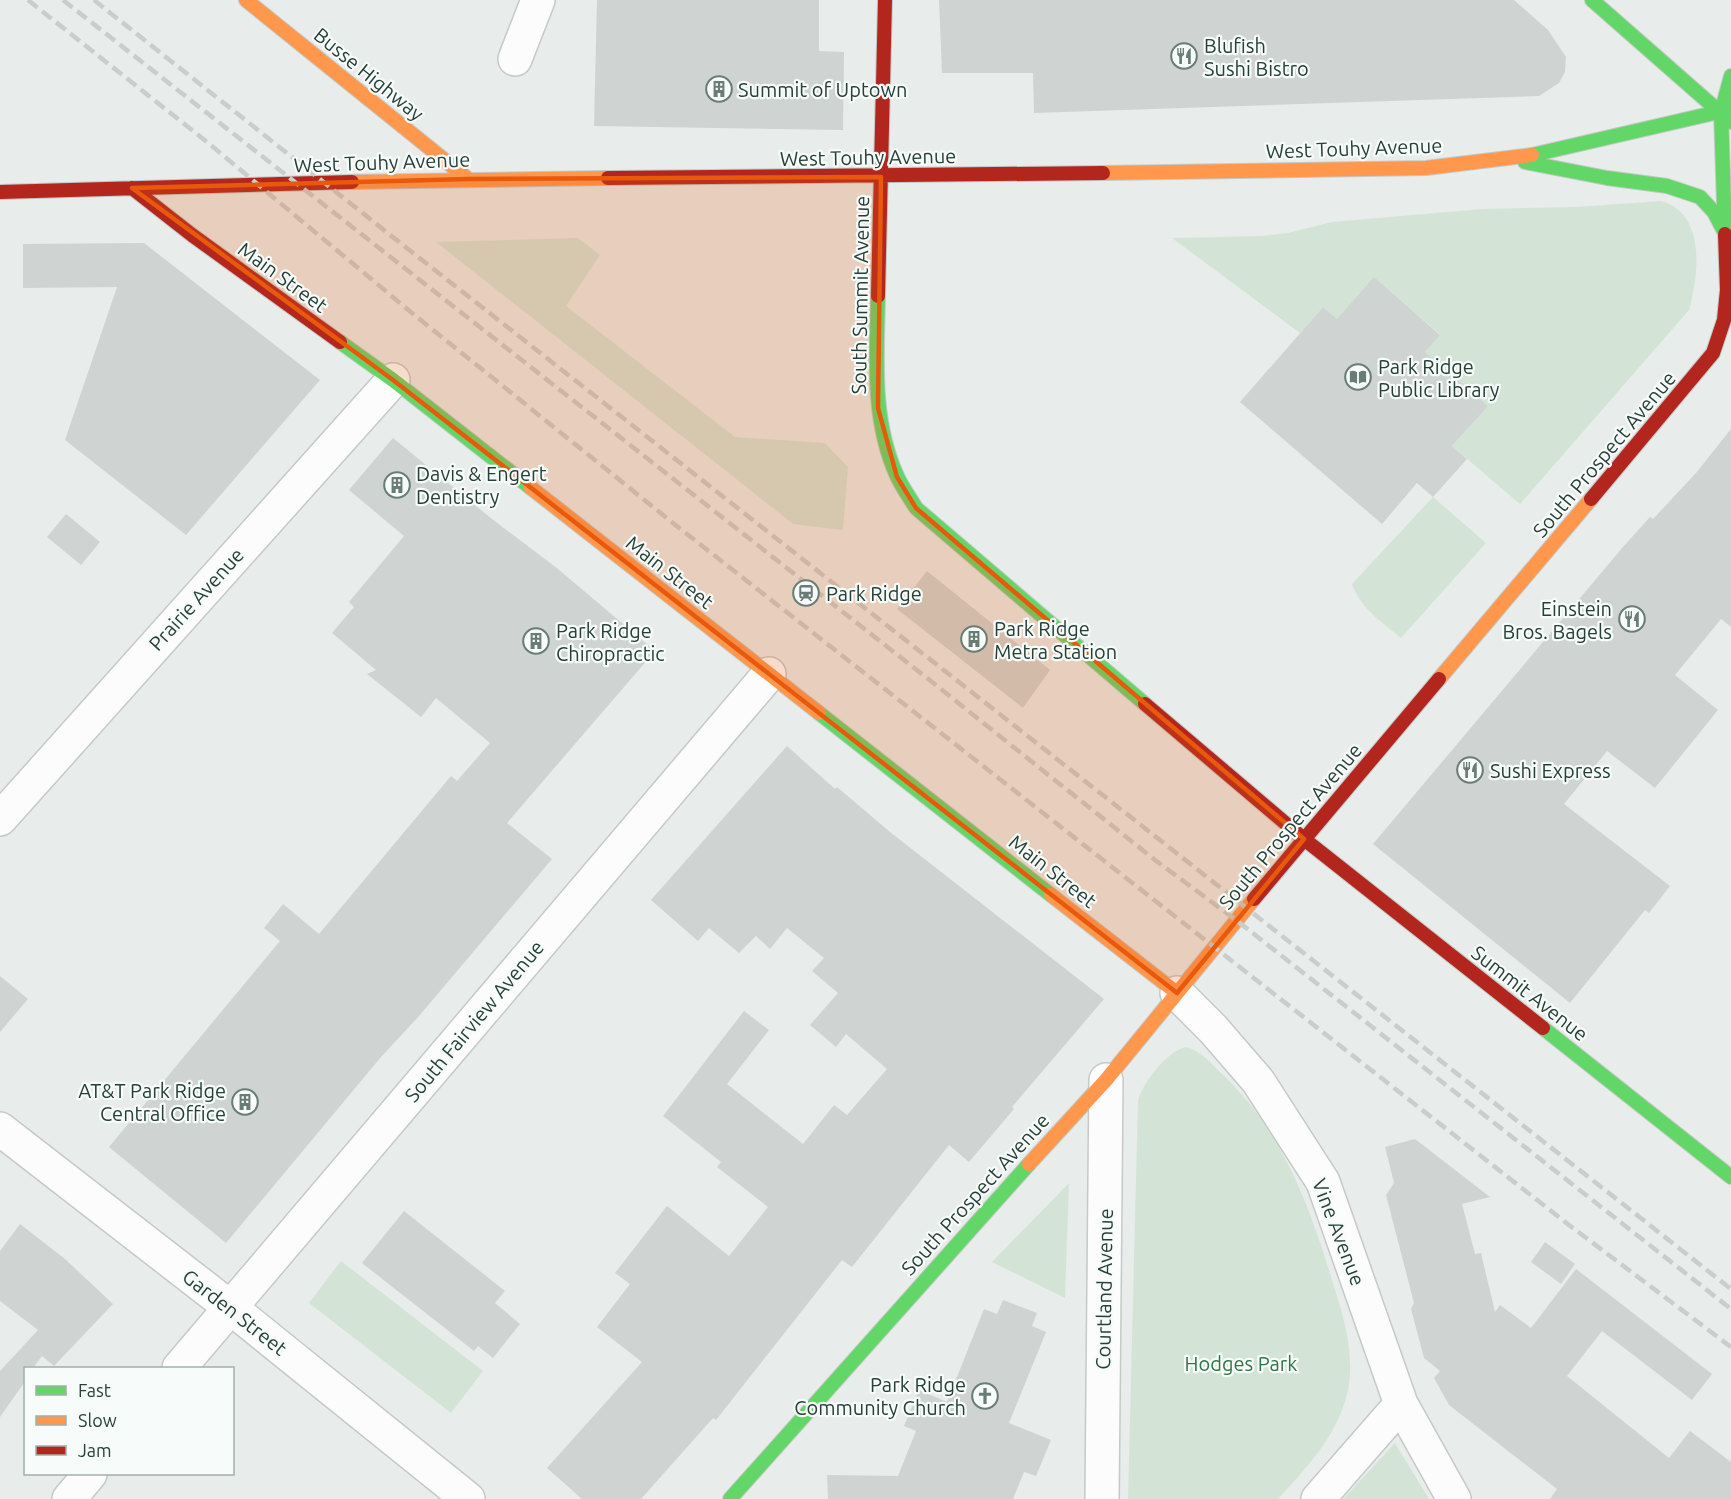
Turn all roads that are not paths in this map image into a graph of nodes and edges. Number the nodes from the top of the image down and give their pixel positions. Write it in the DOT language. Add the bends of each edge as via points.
graph roads {
  1 [pos="246,0"];
  2 [pos="538,0"];
  3 [pos="885,0"];
  4 [pos="1592,0"];
  5 [pos="515,59"];
  6 [pos="1731,76"];
  7 [pos="1728,115"];
  8 [pos="1506,158"];
  9 [pos="881,177"];
  10 [pos="468,179"];
  11 [pos="132,188"];
  12 [pos="0,192"];
  13 [pos="1725,233"];
  14 [pos="1731,343"];
  15 [pos="1708,360"];
  16 [pos="393,381"];
  17 [pos="769,674"];
  18 [pos="0,819"];
  19 [pos="1304,839"];
  20 [pos="1177,993"];
  21 [pos="1106,1080"];
  22 [pos="0,1128"];
  23 [pos="1731,1177"];
  24 [pos="231,1308"];
  25 [pos="180,1367"];
  26 [pos="1401,1404"];
  27 [pos="88,1475"];
  28 [pos="69,1499"];
  29 [pos="468,1499"];
  30 [pos="730,1499"];
  31 [pos="1102,1499"];
  32 [pos="1318,1499"];
  33 [pos="1454,1499"];
  1 -- 10 [label="street, Busse Highway"];
  2 -- 5 [label="street"];
  3 -- 9 [label="street, South Summit Avenue"];
  4 -- 7 [label="street"];
  6 -- 7 [label="street, South Prospect Avenue"];
  7 -- 8 [label="street, West Touhy Avenue"];
  7 -- 13 [label="street, South Prospect Avenue"];
  8 -- 9 [label="street, West Touhy Avenue" via="1426,168"];
  8 -- 13 [label="street" via="1666,186 1700,197"];
  9 -- 10 [label="street, West Touhy Avenue"];
  9 -- 19 [label="street, South Summit Avenue" via="876,389 886,447 911,501 940,530"];
  10 -- 11 [label="street, West Touhy Avenue"];
  11 -- 12 [label="street, West Touhy Avenue"];
  11 -- 16 [label="street, Main Street"];
  13 -- 15 [label="street, South Prospect Avenue" via="1724,320"];
  14 -- 15 [label="street"];
  15 -- 19 [label="street, South Prospect Avenue"];
  16 -- 17 [label="street, Main Street"];
  16 -- 18 [label="street, Prairie Avenue"];
  17 -- 20 [label="street, Main Street"];
  17 -- 24 [label="street, South Fairview Avenue"];
  19 -- 20 [label="street, South Prospect Avenue"];
  19 -- 23 [label="street, Summit Avenue"];
  20 -- 21 [label="street, South Prospect Avenue"];
  20 -- 26 [label="street, Vine Avenue" via="1258,1081 1323,1182"];
  21 -- 30 [label="street, South Prospect Avenue"];
  21 -- 31 [label="street, Courtland Avenue"];
  22 -- 24 [label="street, Garden Street"];
  24 -- 25 [label="street, South Fairview Avenue"];
  24 -- 29 [label="street, Garden Street"];
  26 -- 32 [label="street"];
  26 -- 33 [label="street, Vine Avenue"];
  27 -- 28 [label="street"];
}
